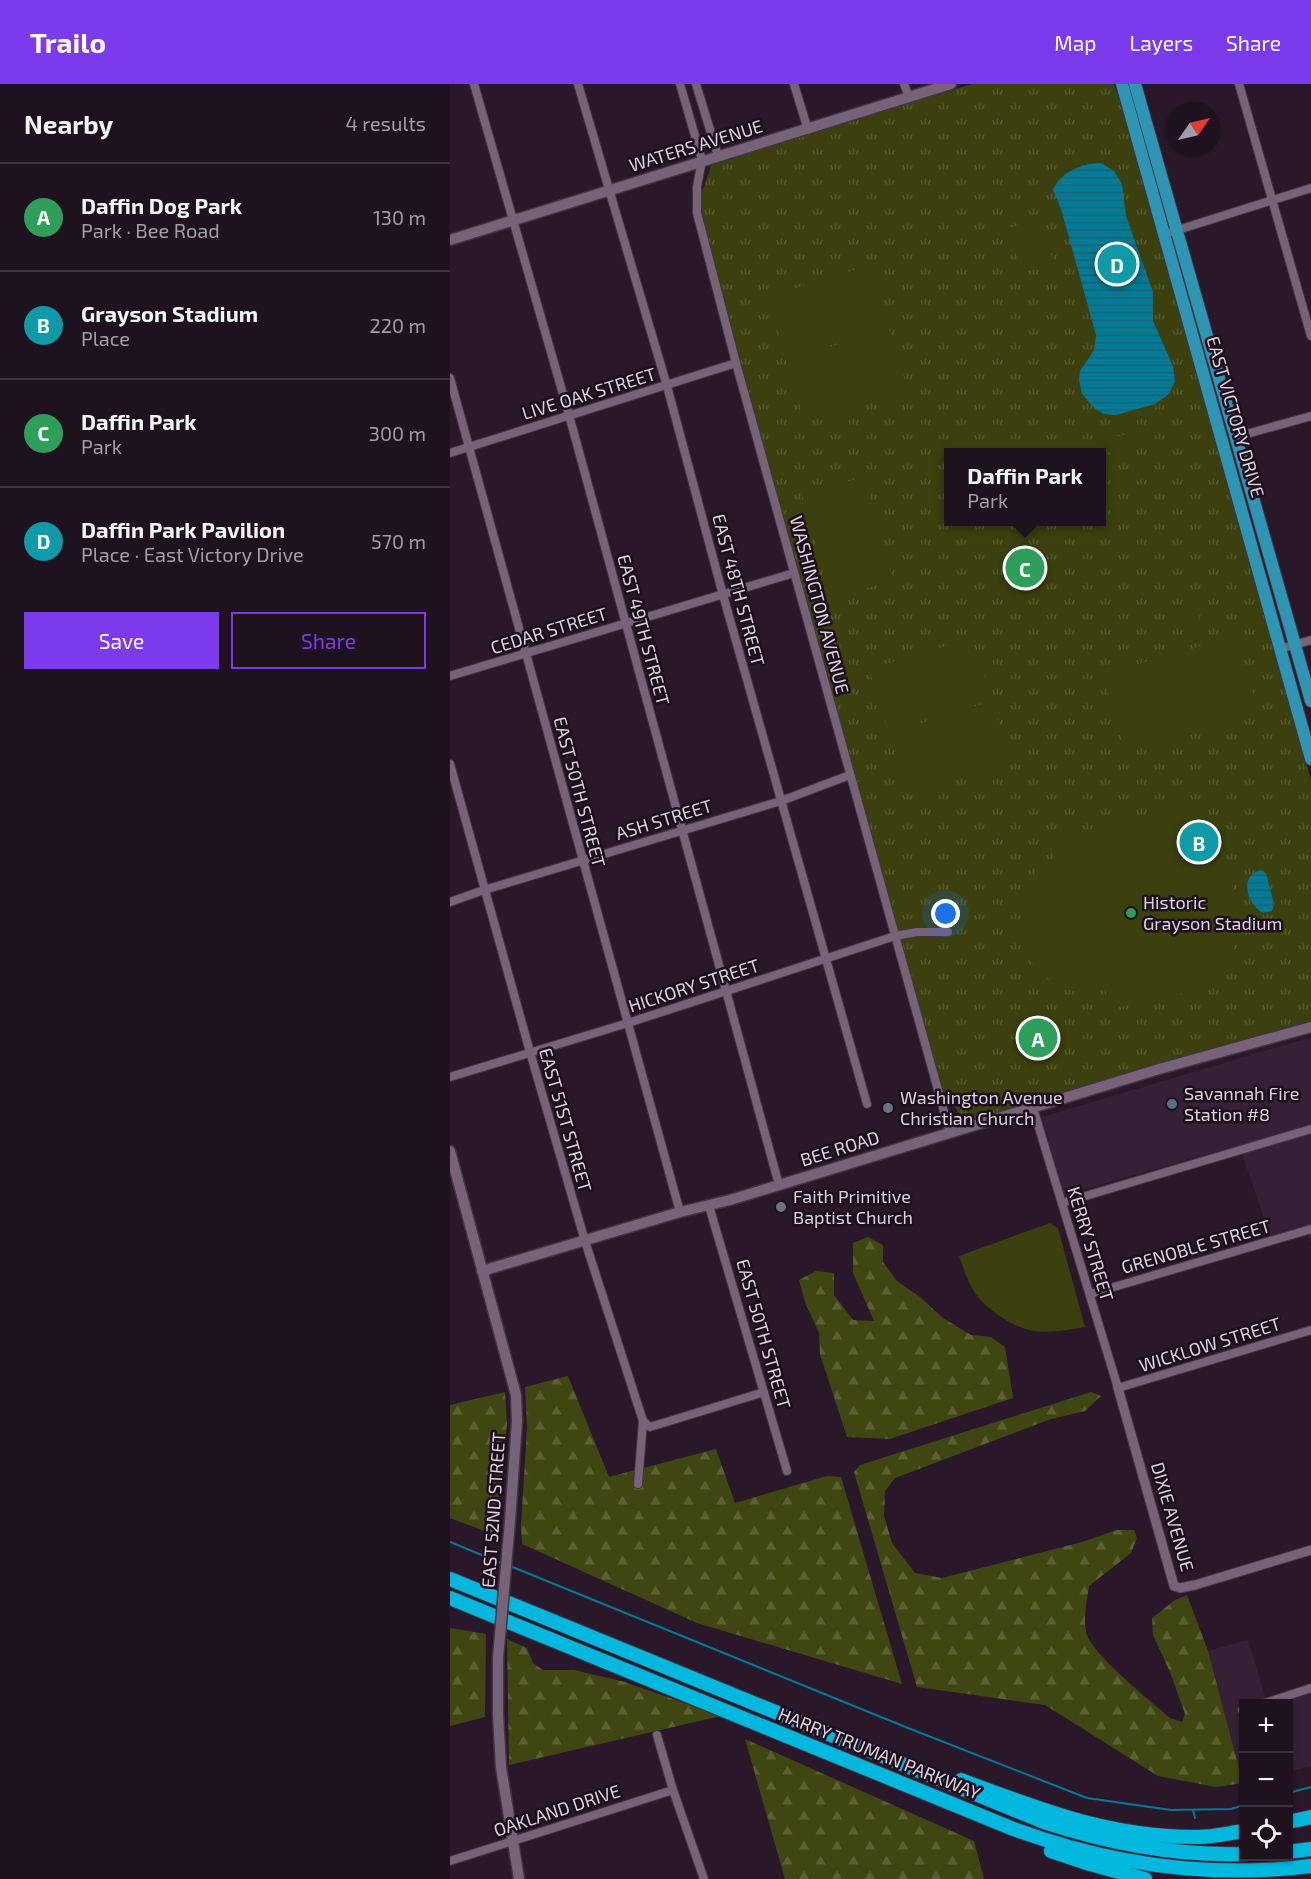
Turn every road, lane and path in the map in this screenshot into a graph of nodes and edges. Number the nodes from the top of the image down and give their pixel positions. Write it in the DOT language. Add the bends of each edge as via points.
graph roads {
  1 [pos="474,84"];
  2 [pos="578,84"];
  3 [pos="680,84"];
  4 [pos="696,84"];
  5 [pos="794,84"];
  6 [pos="904,84"];
  7 [pos="951,84"];
  8 [pos="1116,84"];
  9 [pos="1122,84"];
  10 [pos="1136,84"];
  11 [pos="1239,84"];
  12 [pos="909,97"];
  13 [pos="808,130"];
  14 [pos="1137,136"];
  15 [pos="718,156"];
  16 [pos="702,160"];
  17 [pos="1311,188"];
  18 [pos="608,191"];
  19 [pos="1272,200"];
  20 [pos="514,220"];
  21 [pos="1171,232"];
  22 [pos="450,240"];
  23 [pos="1311,336"];
  24 [pos="736,363"];
  25 [pos="450,378"];
  26 [pos="667,386"];
  27 [pos="569,415"];
  28 [pos="1311,416"];
  29 [pos="1216,418"];
  30 [pos="1236,437"];
  31 [pos="469,447"];
  32 [pos="450,453"];
  33 [pos="794,573"];
  34 [pos="723,595"];
  35 [pos="626,623"];
  36 [pos="1311,640"];
  37 [pos="1295,644"];
  38 [pos="1279,649"];
  39 [pos="526,653"];
  40 [pos="450,676"];
  41 [pos="1311,701"];
  42 [pos="1311,759"];
  43 [pos="450,764"];
  44 [pos="850,775"];
  45 [pos="781,801"];
  46 [pos="682,830"];
  47 [pos="582,861"];
  48 [pos="484,890"];
  49 [pos="450,902"];
  50 [pos="948,932"];
  51 [pos="895,936"];
  52 [pos="826,959"];
  53 [pos="727,991"];
  54 [pos="628,1023"];
  55 [pos="1311,1027"];
  56 [pos="530,1052"];
  57 [pos="450,1077"];
  58 [pos="867,1104"];
  59 [pos="1033,1108"];
  60 [pos="1311,1129"];
  61 [pos="950,1133"];
  62 [pos="450,1150"];
  63 [pos="779,1185"];
  64 [pos="1062,1203"];
  65 [pos="709,1206"];
  66 [pos="680,1212"];
  67 [pos="1311,1229"];
  68 [pos="585,1241"];
  69 [pos="482,1271"];
  70 [pos="1090,1294"];
  71 [pos="1311,1330"];
  72 [pos="1118,1388"];
  73 [pos="764,1392"];
  74 [pos="643,1421"];
  75 [pos="787,1472"];
  76 [pos="638,1484"];
  77 [pos="1311,1550"];
  78 [pos="450,1579"];
  79 [pos="450,1598"];
  80 [pos="681,1674"];
  81 [pos="1311,1688"];
  82 [pos="1277,1699"];
  83 [pos="657,1735"];
  84 [pos="673,1790"];
  85 [pos="954,1805"];
  86 [pos="1311,1817"];
  87 [pos="1293,1821"];
  88 [pos="1239,1832"];
  89 [pos="512,1841"];
  90 [pos="1311,1849"];
  91 [pos="1293,1851"];
  92 [pos="1239,1854"];
  93 [pos="450,1861"];
  94 [pos="1311,1866"];
  95 [pos="519,1879"];
  96 [pos="704,1879"];
  97 [pos="1145,1879"];
  1 -- 20 [label="street, EAST 49TH STREET"];
  2 -- 18 [label="street, EAST 48TH STREET"];
  3 -- 16 [label="street, WASHINGTON AVENUE"];
  4 -- 15 [label="street"];
  5 -- 13 [label="street"];
  6 -- 12 [label="street"];
  7 -- 12 [label="main road, WATERS AVENUE"];
  8 -- 14 [label="main road"];
  9 -- 14 [label="main road, EAST VICTORY DRIVE"];
  10 -- 21 [label="main road, EAST VICTORY DRIVE"];
  11 -- 19 [label="street"];
  12 -- 13 [label="main road, WATERS AVENUE"];
  13 -- 15 [label="main road, WATERS AVENUE"];
  14 -- 21 [label="main road, EAST VICTORY DRIVE"];
  15 -- 16 [label="main road, WATERS AVENUE"];
  16 -- 18 [label="main road, WATERS AVENUE"];
  16 -- 24 [label="street, WASHINGTON AVENUE" via="697,213"];
  17 -- 19 [label="street"];
  18 -- 20 [label="main road, WATERS AVENUE"];
  18 -- 26 [label="street, EAST 48TH STREET"];
  19 -- 21 [label="street"];
  19 -- 23 [label="street"];
  20 -- 22 [label="main road, WATERS AVENUE"];
  20 -- 27 [label="street, EAST 49TH STREET"];
  21 -- 29 [label="main road, EAST VICTORY DRIVE"];
  21 -- 30 [label="main road, EAST VICTORY DRIVE"];
  24 -- 26 [label="street, LIVE OAK STREET"];
  24 -- 33 [label="street, WASHINGTON AVENUE"];
  25 -- 31 [label="street, EAST 50TH STREET"];
  26 -- 27 [label="street, LIVE OAK STREET"];
  26 -- 34 [label="street, EAST 48TH STREET"];
  27 -- 31 [label="street, LIVE OAK STREET"];
  27 -- 35 [label="street, EAST 49TH STREET"];
  28 -- 30 [label="street"];
  29 -- 30 [label="main road" via="1227,435"];
  29 -- 38 [label="main road, EAST VICTORY DRIVE"];
  30 -- 37 [label="main road, EAST VICTORY DRIVE"];
  31 -- 32 [label="street, LIVE OAK STREET"];
  31 -- 39 [label="street, EAST 50TH STREET"];
  33 -- 34 [label="street, CEDAR STREET"];
  33 -- 44 [label="street, WASHINGTON AVENUE"];
  34 -- 35 [label="street, CEDAR STREET"];
  34 -- 45 [label="street, EAST 48TH STREET"];
  35 -- 39 [label="street, CEDAR STREET"];
  35 -- 46 [label="street, EAST 49TH STREET"];
  36 -- 37 [label="street"];
  37 -- 38 [label="street"];
  37 -- 41 [label="main road, EAST VICTORY DRIVE"];
  38 -- 42 [label="main road, EAST VICTORY DRIVE"];
  39 -- 40 [label="street, CEDAR STREET"];
  39 -- 47 [label="street, EAST 50TH STREET"];
  43 -- 48 [label="street, EAST 51ST STREET"];
  44 -- 45 [label="street, ASH STREET"];
  44 -- 51 [label="street, WASHINGTON AVENUE"];
  45 -- 46 [label="street, ASH STREET"];
  45 -- 52 [label="street, EAST 48TH STREET"];
  46 -- 47 [label="street, ASH STREET"];
  46 -- 53 [label="street, EAST 49TH STREET"];
  47 -- 48 [label="street, ASH STREET"];
  47 -- 54 [label="street, EAST 50TH STREET"];
  48 -- 49 [label="street, ASH STREET"];
  48 -- 56 [label="street, EAST 51ST STREET"];
  50 -- 51 [label="street, HICKORY STREET"];
  51 -- 52 [label="street, HICKORY STREET"];
  51 -- 61 [label="street, WASHINGTON AVENUE"];
  52 -- 53 [label="street, HICKORY STREET"];
  52 -- 58 [label="street, EAST 48TH STREET"];
  53 -- 54 [label="street, HICKORY STREET"];
  53 -- 63 [label="street, EAST 49TH STREET"];
  54 -- 56 [label="street, HICKORY STREET"];
  54 -- 66 [label="street, EAST 50TH STREET"];
  55 -- 59 [label="main road, BEE ROAD"];
  56 -- 57 [label="street, HICKORY STREET"];
  56 -- 68 [label="street, EAST 51ST STREET"];
  59 -- 61 [label="main road, BEE ROAD"];
  59 -- 64 [label="street, KERRY STREET"];
  60 -- 64 [label="street"];
  61 -- 63 [label="main road, BEE ROAD"];
  62 -- 69 [label="main road, EAST 52ND STREET"];
  63 -- 65 [label="main road, BEE ROAD"];
  64 -- 70 [label="street, KERRY STREET"];
  65 -- 66 [label="main road, BEE ROAD"];
  65 -- 73 [label="street, EAST 50TH STREET"];
  66 -- 68 [label="main road, BEE ROAD"];
  67 -- 70 [label="street, GRENOBLE STREET"];
  68 -- 69 [label="main road, BEE ROAD"];
  68 -- 74 [label="street, EAST 51ST STREET"];
  69 -- 89 [label="main road, EAST 52ND STREET, bridge" via="516,1395 498,1658 501,1767"];
  70 -- 72 [label="street, KERRY STREET"];
  71 -- 72 [label="street, WICKLOW STREET"];
  72 -- 77 [label="street, DIXIE AVENUE" via="1174,1586 1194,1585"];
  73 -- 74 [label="street" via="650,1427"];
  73 -- 75 [label="street, EAST 50TH STREET"];
  74 -- 76 [label="street, EAST 51ST STREET"];
  78 -- 80 [label="highway, HARRY TRUMAN PARKWAY"];
  79 -- 85 [label="highway, HARRY TRUMAN PARKWAY"];
  80 -- 88 [label="highway" via="1044,1811 1105,1829 1200,1837"];
  80 -- 92 [label="highway, HARRY TRUMAN PARKWAY" via="1044,1822 1098,1838 1153,1848"];
  81 -- 82 [label="street"];
  83 -- 84 [label="street"];
  84 -- 89 [label="street, OAKLAND DRIVE"];
  84 -- 96 [label="street"];
  85 -- 94 [label="highway, HARRY TRUMAN PARKWAY" via="1039,1838 1122,1860 1208,1871"];
  85 -- 97 [label="highway" via="1042,1848"];
  86 -- 87 [label="highway"];
  89 -- 93 [label="street, OAKLAND DRIVE"];
  89 -- 95 [label="main road, EAST 52ND STREET"];
  90 -- 91 [label="highway"];
}
